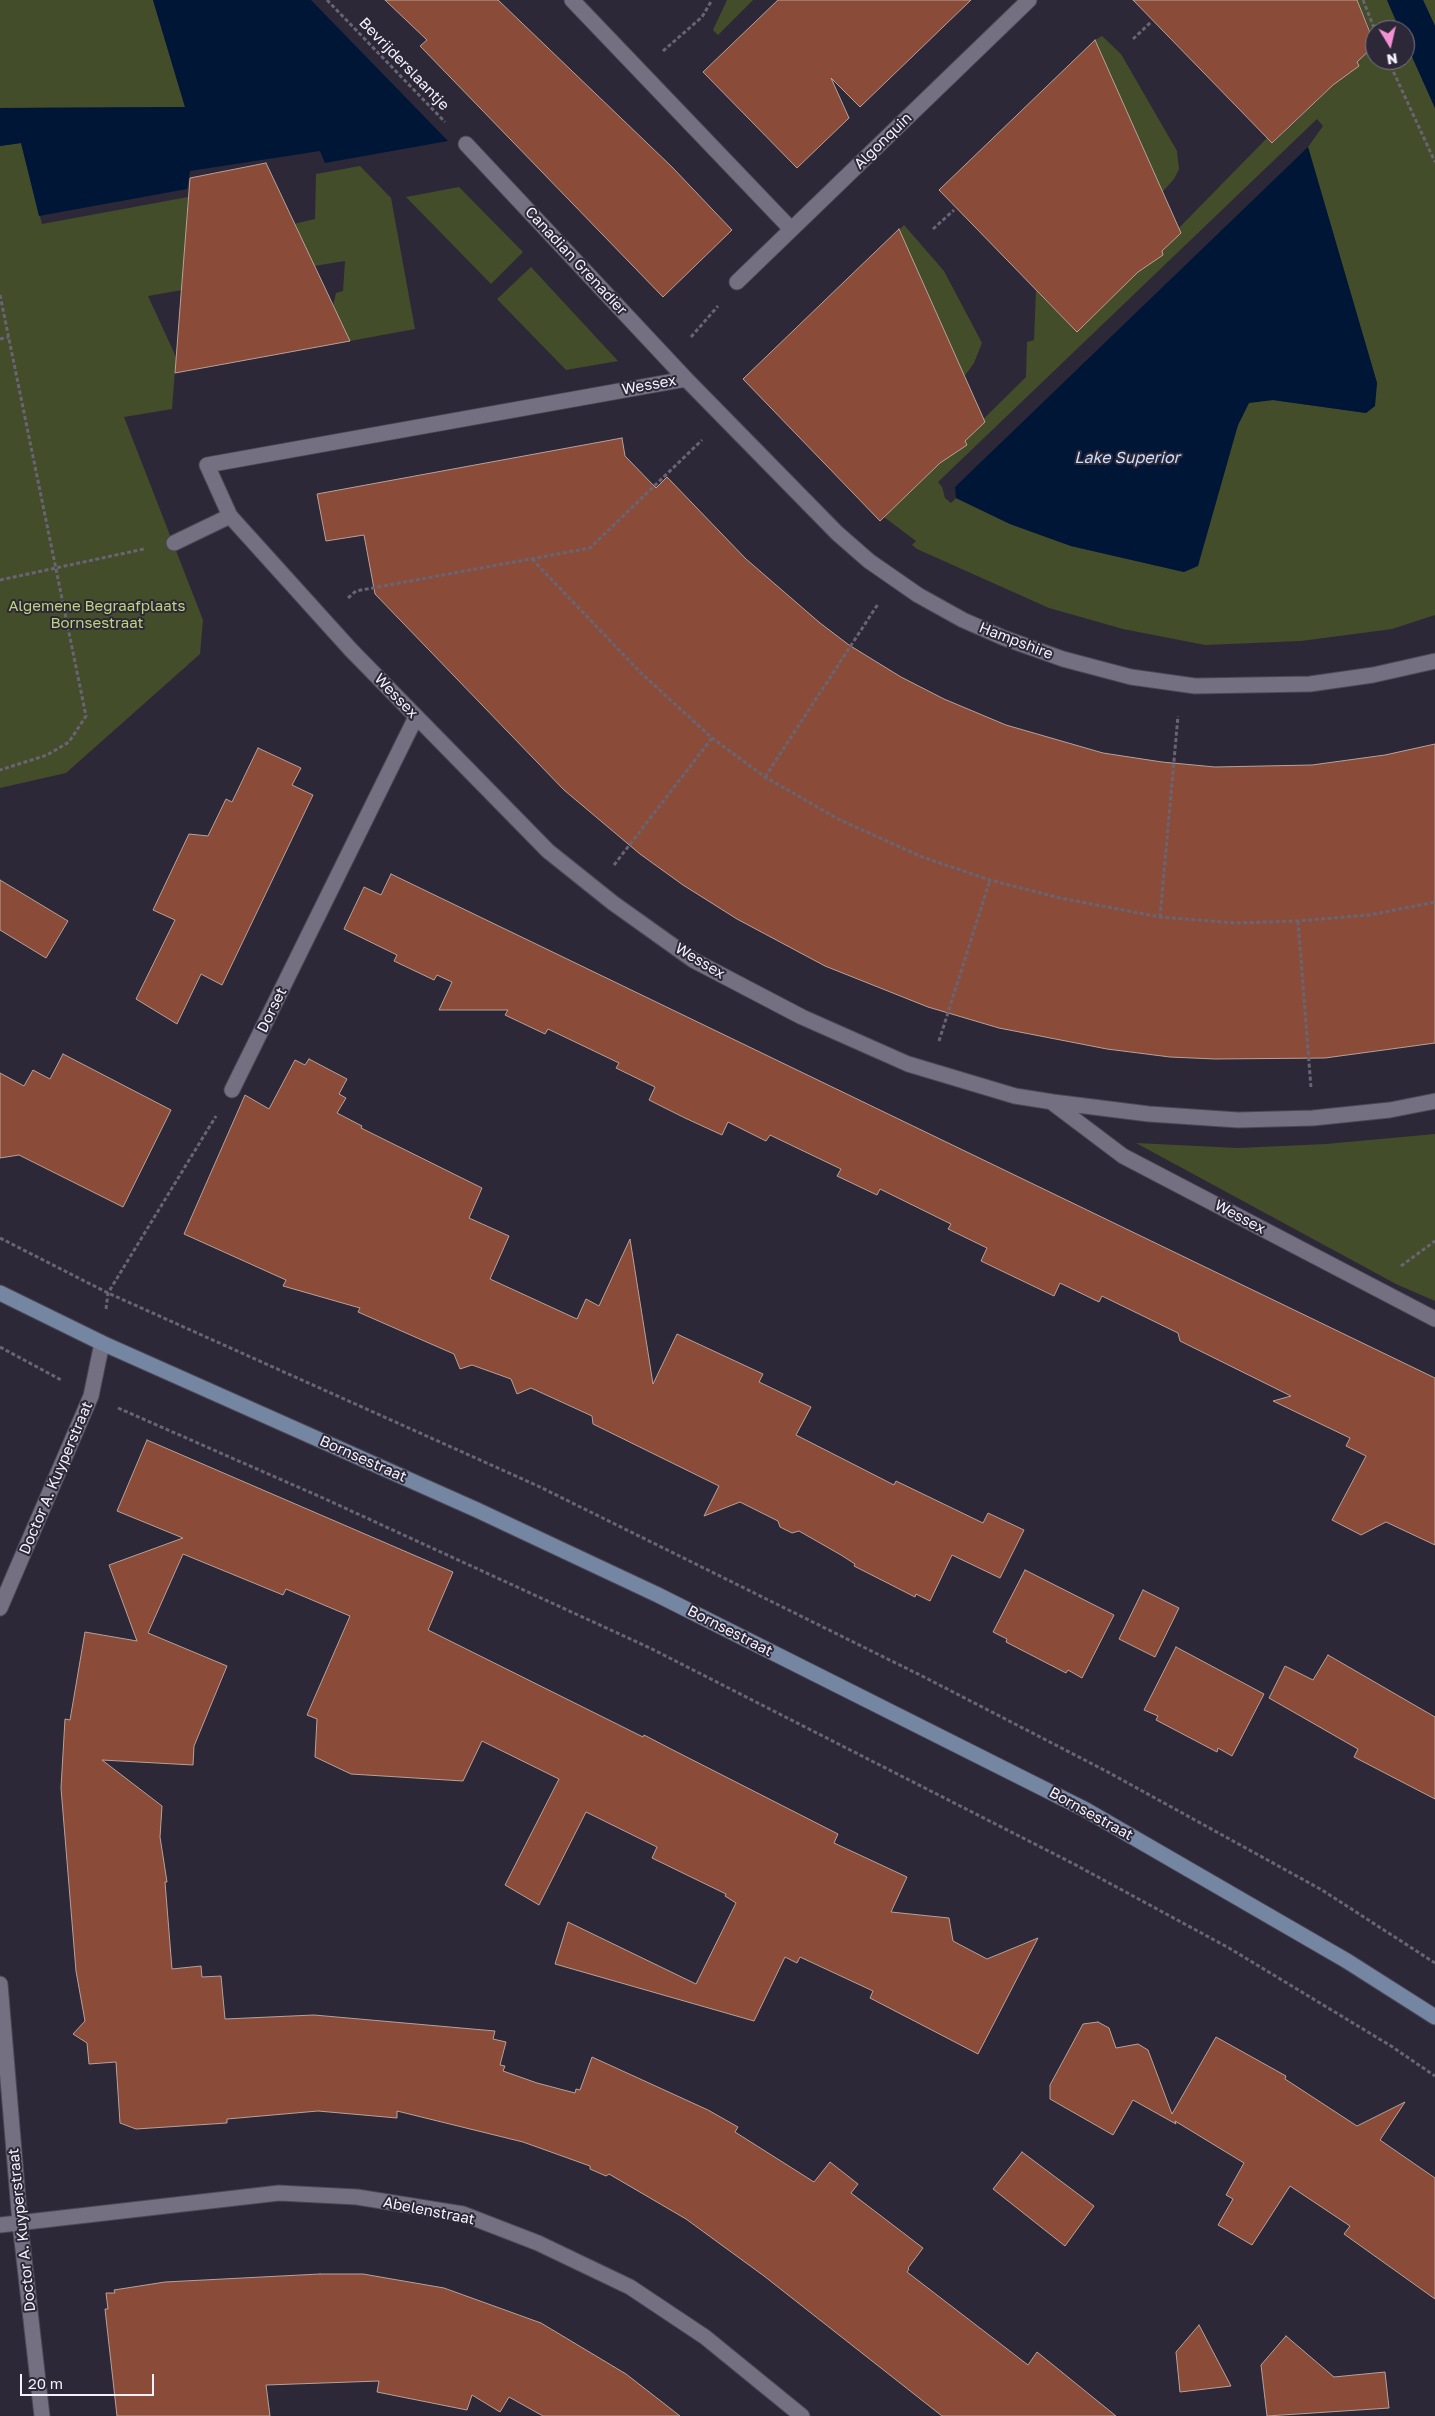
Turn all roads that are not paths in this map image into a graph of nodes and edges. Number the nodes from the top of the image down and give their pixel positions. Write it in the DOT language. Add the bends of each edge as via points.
graph roads {
  1 [pos="572,0"];
  2 [pos="1029,0"];
  3 [pos="466,144"];
  4 [pos="792,229"];
  5 [pos="738,282"];
  6 [pos="686,379"];
  7 [pos="230,516"];
  8 [pos="174,543"];
  9 [pos="1435,661"];
  10 [pos="416,717"];
  11 [pos="232,1090"];
  12 [pos="1053,1102"];
  13 [pos="1435,1102"];
  14 [pos="0,1292"];
  15 [pos="1435,1319"];
  16 [pos="102,1344"];
  17 [pos="0,1608"];
  18 [pos="0,1984"];
  19 [pos="1435,2017"];
  20 [pos="20,2224"];
  21 [pos="0,2225"];
  22 [pos="42,2416"];
  23 [pos="802,2416"];
  1 -- 4 [label="street"];
  2 -- 4 [label="street, Algonquin"];
  3 -- 6 [label="street, Canadian Grenadier"];
  4 -- 5 [label="street, Algonquin"];
  6 -- 7 [label="street, Wessex" via="207,465"];
  6 -- 9 [label="street, Hampshire" via="837,533 869,560 918,595 1004,638 1063,659 1180,684 1310,684 1373,675"];
  7 -- 8 [label="street"];
  7 -- 10 [label="street, Wessex"];
  10 -- 11 [label="street, Dorset"];
  10 -- 12 [label="street, Wessex" via="548,851 693,960 802,1017 908,1064 1015,1096"];
  12 -- 13 [label="street, Wessex" via="1149,1114 1238,1120 1313,1118"];
  12 -- 15 [label="street, Wessex" via="1123,1156"];
  14 -- 16 [label="main road, Bornsestraat"];
  16 -- 17 [label="street, Doctor A. Kuyperstraat" via="91,1396"];
  16 -- 19 [label="main road, Bornsestraat" via="477,1510 658,1595 1068,1801 1347,1961"];
  18 -- 20 [label="street, Doctor A. Kuyperstraat"];
  20 -- 21 [label="street, Abelenstraat"];
  20 -- 22 [label="street, Doctor A. Kuyperstraat"];
  20 -- 23 [label="street, Abelenstraat" via="279,2193 357,2197 464,2214 538,2243 630,2287 705,2337"];
}
